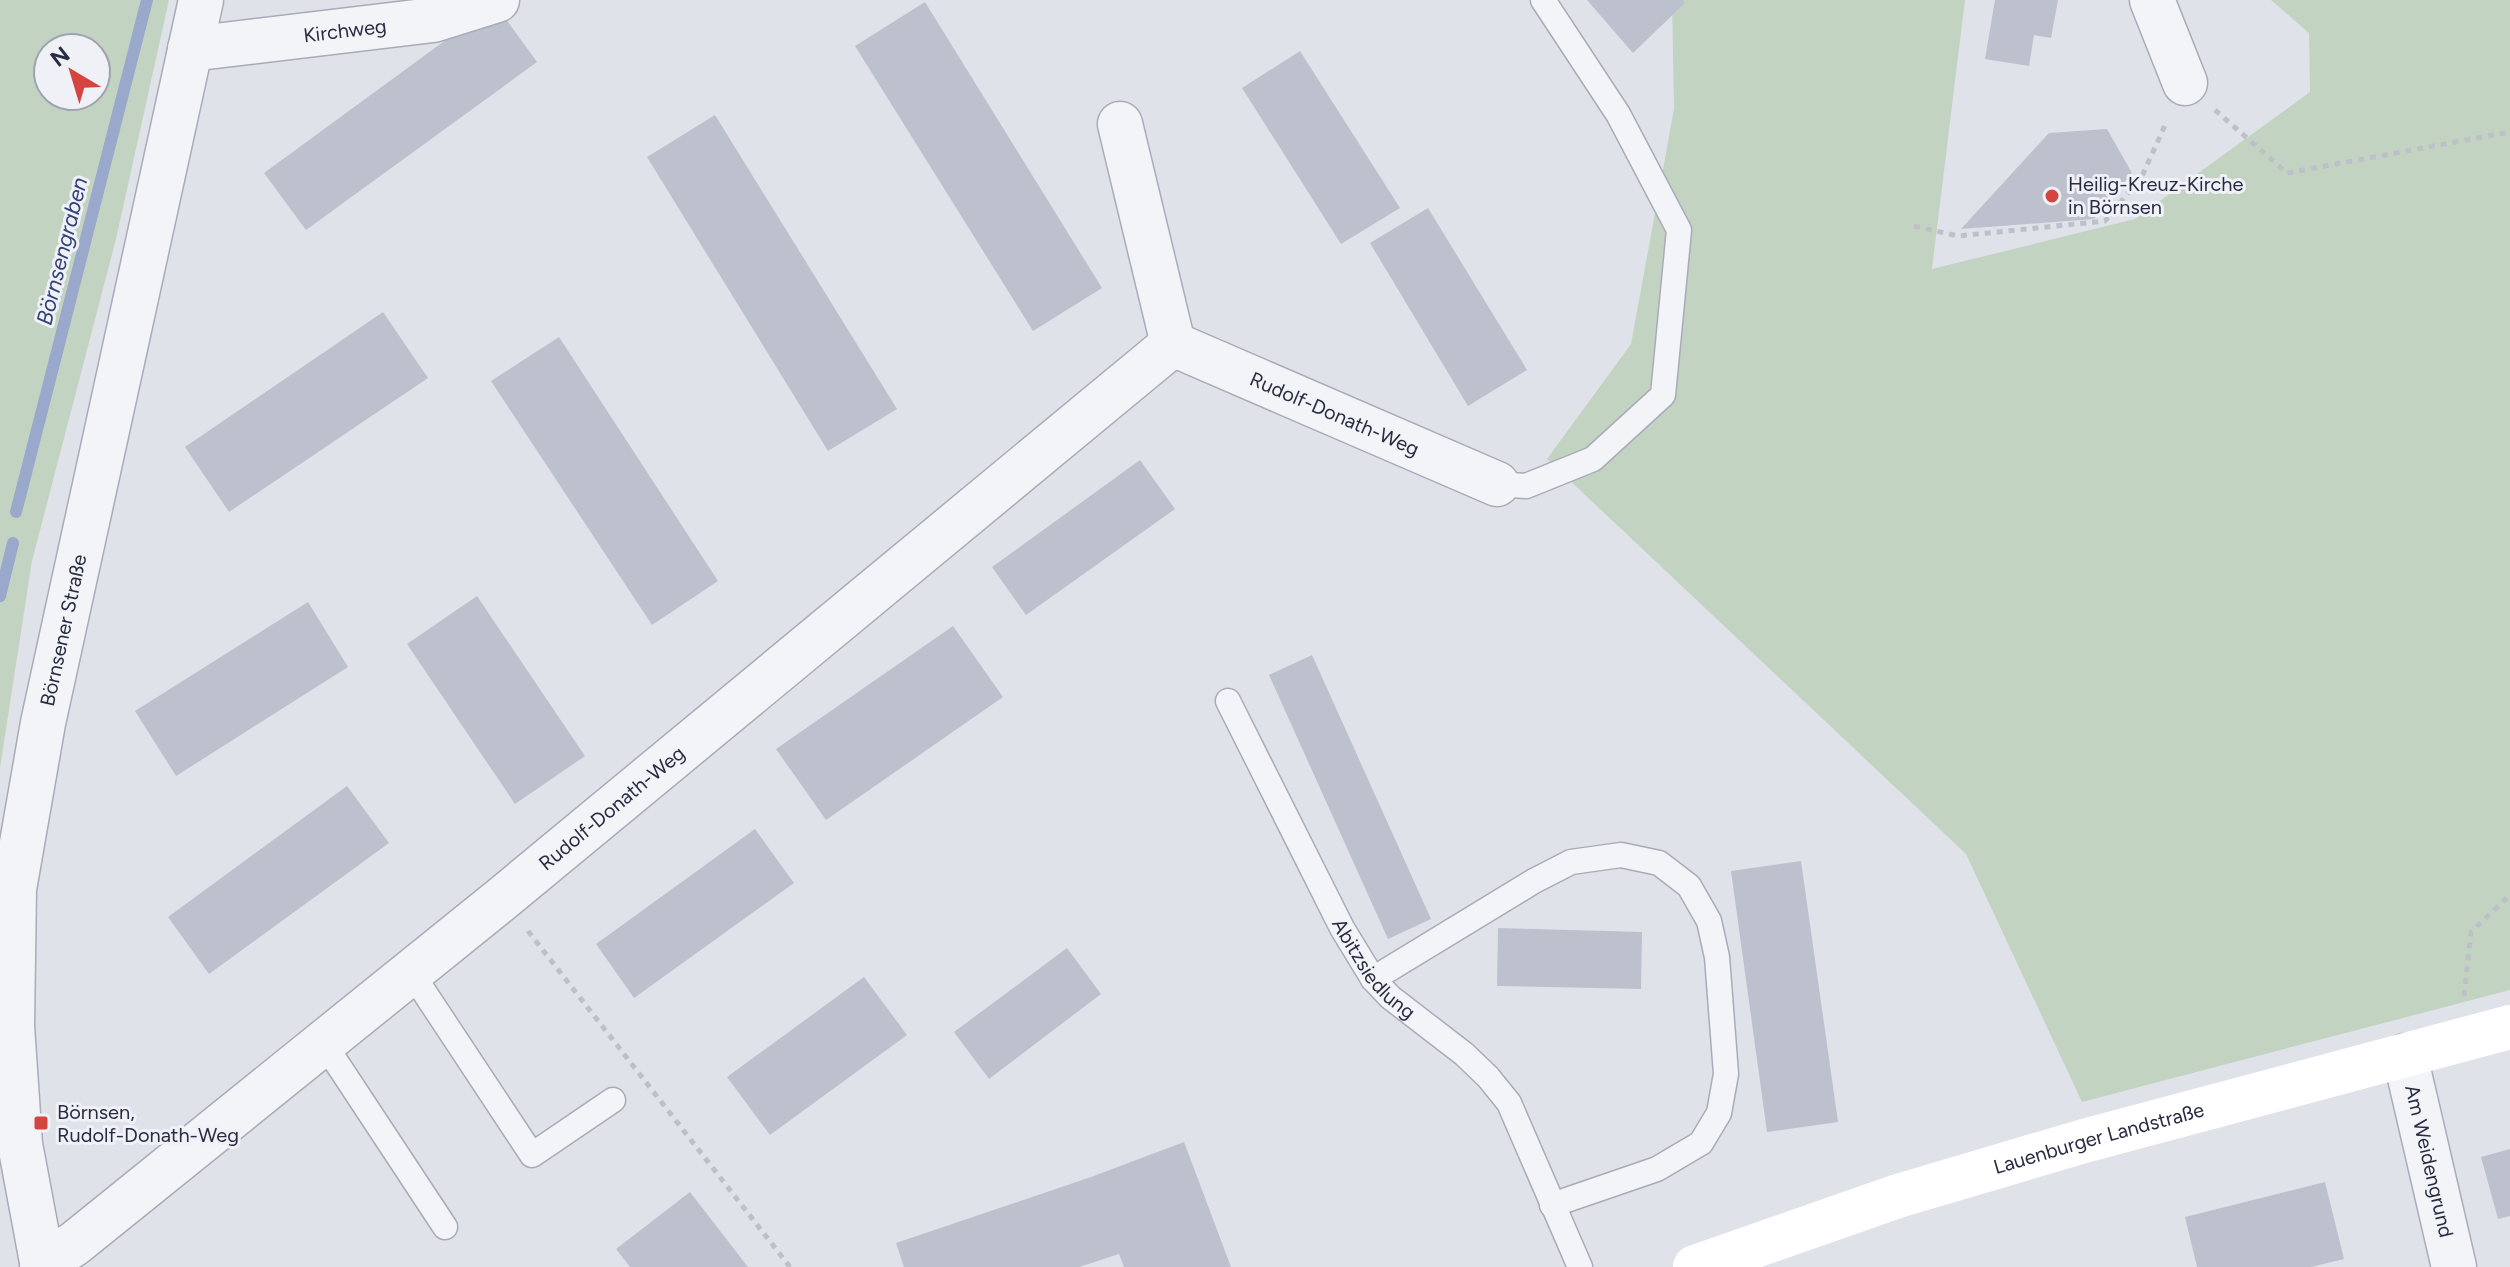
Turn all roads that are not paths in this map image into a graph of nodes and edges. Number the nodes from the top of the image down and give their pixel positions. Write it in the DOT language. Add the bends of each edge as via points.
graph roads {
  1 [pos="201,0"];
  2 [pos="497,0"];
  3 [pos="1543,0"];
  4 [pos="2152,0"];
  5 [pos="190,49"];
  6 [pos="2185,83"];
  7 [pos="1120,124"];
  8 [pos="1173,344"];
  9 [pos="1497,484"];
  10 [pos="1228,701"];
  11 [pos="411,972"];
  12 [pos="1373,979"];
  13 [pos="2510,1027"];
  14 [pos="323,1042"];
  15 [pos="2405,1056"];
  16 [pos="613,1100"];
  17 [pos="1552,1205"];
  18 [pos="445,1227"];
  19 [pos="1704,1265"];
  20 [pos="42,1266"];
  21 [pos="1580,1267"];
  22 [pos="2454,1267"];
  1 -- 5 [label="street, Börnsener Straße"];
  2 -- 5 [label="street, Kirchweg" via="433,20"];
  3 -- 9 [label="lane" via="1618,114 1679,230 1663,395 1593,459 1526,486"];
  4 -- 6 [label="street"];
  5 -- 20 [label="street, Börnsener Straße" via="59,646 14,889 12,1026 20,1144"];
  7 -- 8 [label="street"];
  8 -- 9 [label="street, Rudolf-Donath-Weg"];
  8 -- 11 [label="street, Rudolf-Donath-Weg"];
  10 -- 12 [label="lane, Abitzsiedlung"];
  11 -- 14 [label="street, Rudolf-Donath-Weg"];
  11 -- 16 [label="lane" via="532,1155"];
  12 -- 17 [label="lane, Abitzsiedlung" via="1464,1054 1509,1103"];
  12 -- 17 [label="lane" via="1571,862 1621,855 1659,863 1689,886 1709,921 1717,957 1726,1074 1719,1113 1701,1143 1657,1169"];
  13 -- 15 [label="main road, Lauenburger Landstraße"];
  14 -- 18 [label="lane"];
  14 -- 20 [label="street, Rudolf-Donath-Weg"];
  15 -- 19 [label="main road, Lauenburger Landstraße" via="1898,1196"];
  15 -- 22 [label="street, Am Weidengrund"];
  17 -- 21 [label="lane, Abitzsiedlung"];
}
